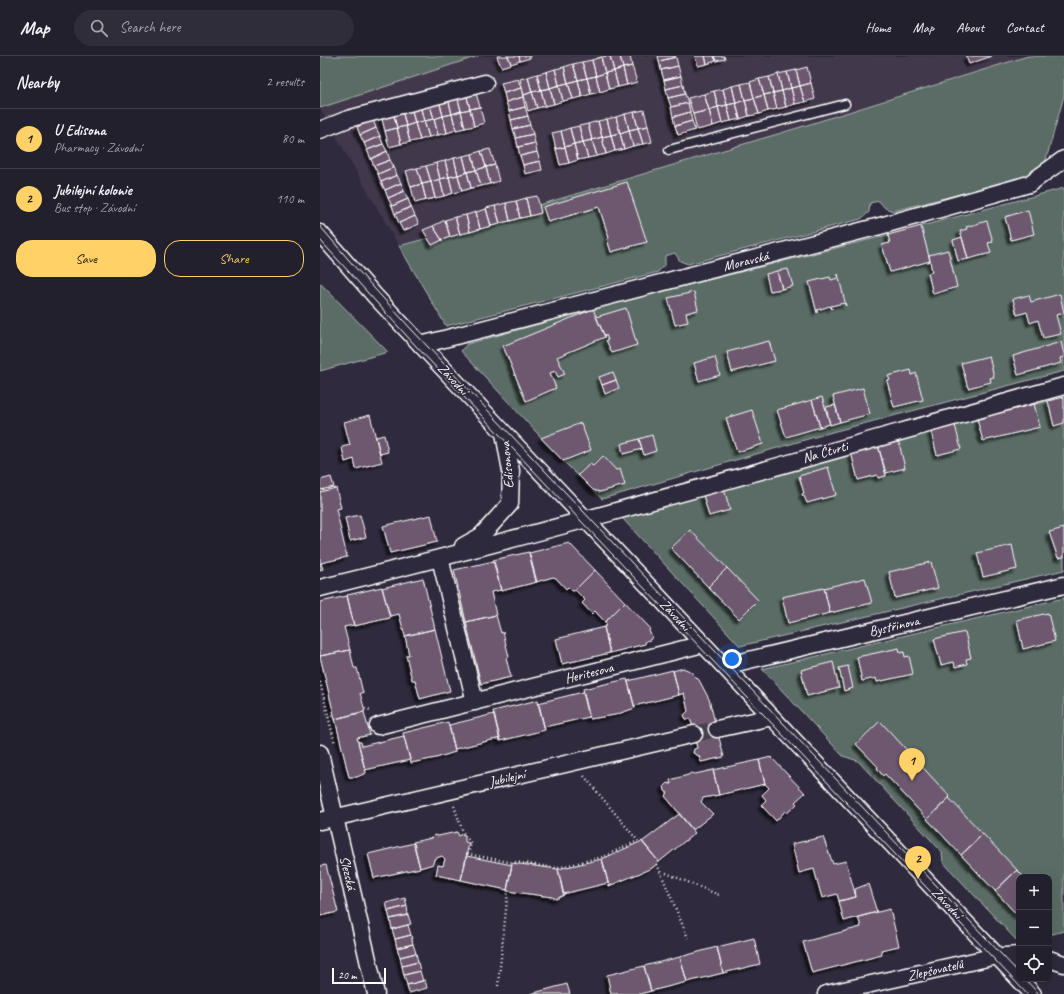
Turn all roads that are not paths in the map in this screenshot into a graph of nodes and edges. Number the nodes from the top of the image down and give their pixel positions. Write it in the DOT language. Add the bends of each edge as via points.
graph roads {
  1 [pos="485,83"];
  2 [pos="845,104"];
  3 [pos="320,130"];
  4 [pos="669,150"];
  5 [pos="1064,158"];
  6 [pos="320,233"];
  7 [pos="421,344"];
  8 [pos="1064,386"];
  9 [pos="504,433"];
  10 [pos="586,520"];
  11 [pos="440,558"];
  12 [pos="1064,585"];
  13 [pos="320,588"];
  14 [pos="703,644"];
  15 [pos="724,666"];
  16 [pos="475,702"];
  17 [pos="772,717"];
  18 [pos="378,726"];
  19 [pos="717,729"];
  20 [pos="694,734"];
  21 [pos="320,753"];
  22 [pos="327,820"];
  23 [pos="1016,955"];
  24 [pos="997,956"];
  25 [pos="1052,960"];
  26 [pos="1064,964"];
  27 [pos="376,994"];
  28 [pos="826,994"];
  29 [pos="1033,994"];
  1 -- 3 [label="street" via="348,119"];
  2 -- 4 [label="lane"];
  5 -- 7 [label="street, Moravská" via="1029,184 880,226"];
  6 -- 7 [label="street, Závodní"];
  7 -- 9 [label="street, Závodní"];
  8 -- 10 [label="street, Na Čtvrti"];
  9 -- 10 [label="street, Závodní"];
  9 -- 11 [label="street, Edisonova" via="510,471 510,504 481,536"];
  10 -- 11 [label="street, Edisonova"];
  10 -- 14 [label="street, Závodní"];
  11 -- 13 [label="street, Edisonova"];
  11 -- 16 [label="street"];
  12 -- 15 [label="street, Bystřinova"];
  14 -- 15 [label="street, Závodní"];
  14 -- 16 [label="street, Heritesova"];
  15 -- 17 [label="street, Závodní"];
  16 -- 18 [label="street, Heritesova"];
  17 -- 19 [label="street"];
  17 -- 24 [label="street, Závodní"];
  20 -- 22 [label="street, Jubilejní"];
  21 -- 22 [label="street, Slezská"];
  22 -- 27 [label="street, Slezská"];
  23 -- 24 [label="street, Zlepšovatelů"];
  24 -- 28 [label="street, Zlepšovatelů"];
  24 -- 29 [label="street, Závodní"];
  25 -- 26 [label="street"];
}
